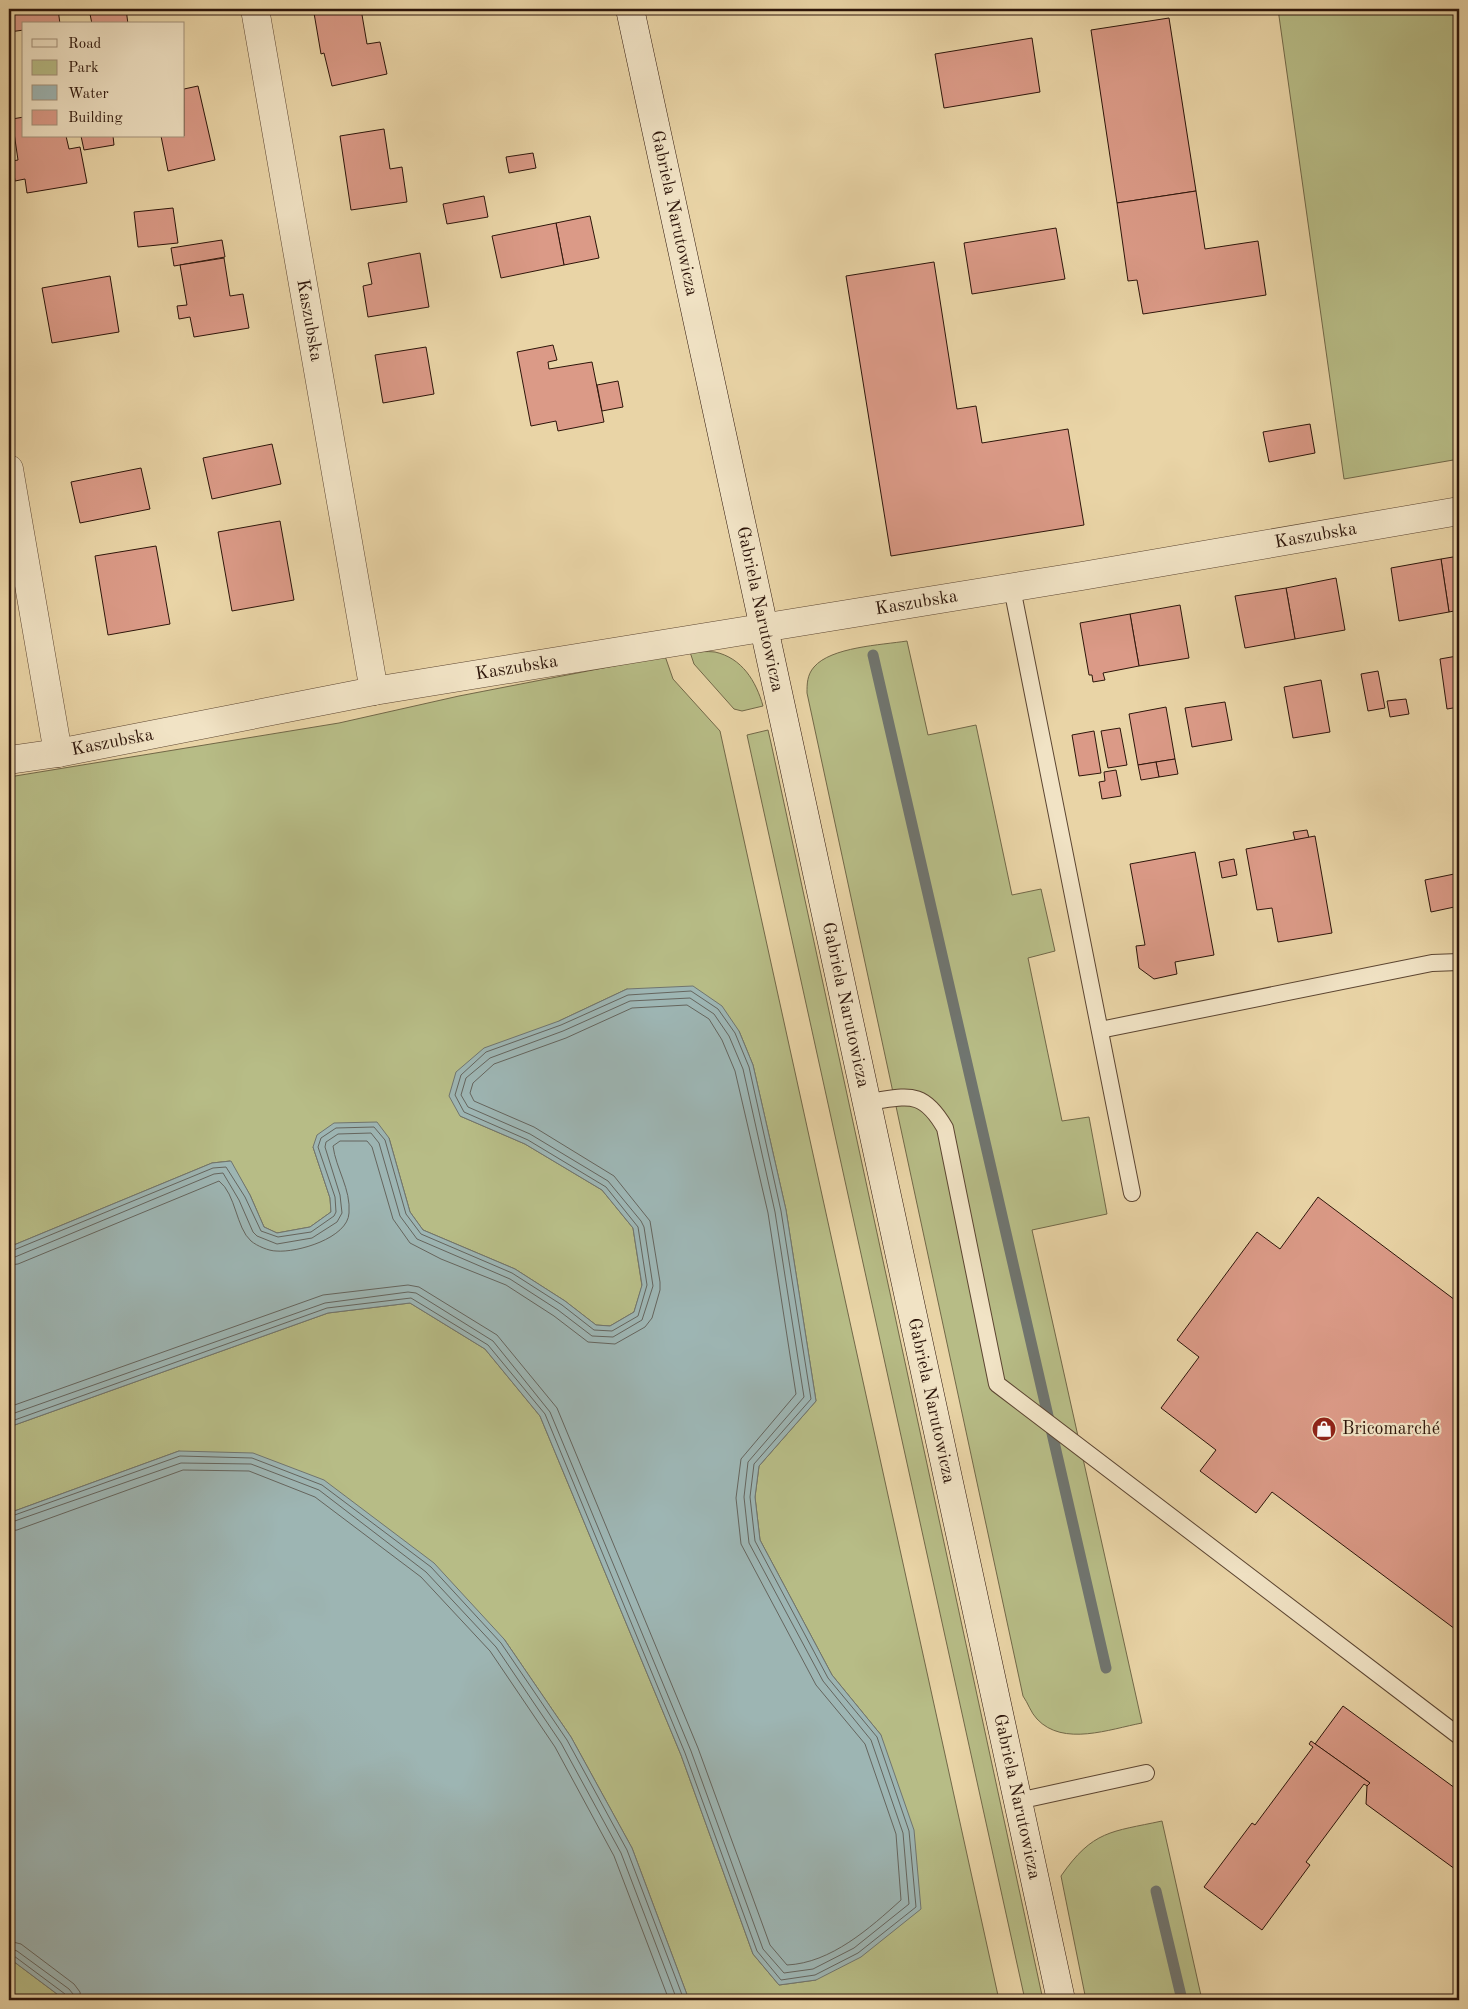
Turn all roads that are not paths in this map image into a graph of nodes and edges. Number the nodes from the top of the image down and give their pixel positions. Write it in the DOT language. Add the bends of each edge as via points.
graph roads {
  1 [pos="255,9"];
  2 [pos="630,9"];
  3 [pos="9,469"];
  4 [pos="1459,511"];
  5 [pos="1012,588"];
  6 [pos="764,628"];
  7 [pos="374,691"];
  8 [pos="58,753"];
  9 [pos="9,760"];
  10 [pos="1459,962"];
  11 [pos="1100,1030"];
  12 [pos="867,1102"];
  13 [pos="1132,1193"];
  14 [pos="1459,1736"];
  15 [pos="1146,1773"];
  16 [pos="1018,1801"];
  17 [pos="1061,2000"];
  1 -- 7 [label="street, Kaszubska"];
  2 -- 6 [label="street, Gabriela Narutowicza"];
  3 -- 8 [label="street, Kaszubska"];
  4 -- 5 [label="street, Kaszubska"];
  5 -- 6 [label="street, Kaszubska"];
  5 -- 11 [label="lane"];
  6 -- 7 [label="street, Kaszubska"];
  6 -- 12 [label="street, Gabriela Narutowicza"];
  7 -- 8 [label="street, Kaszubska"];
  8 -- 9 [label="street, Kaszubska"];
  10 -- 11 [label="lane" via="1432,963"];
  11 -- 13 [label="lane"];
  12 -- 14 [label="lane" via="913,1097 926,1103 945,1128 997,1384"];
  12 -- 16 [label="street, Gabriela Narutowicza"];
  15 -- 16 [label="lane"];
  16 -- 17 [label="street, Gabriela Narutowicza"];
}
